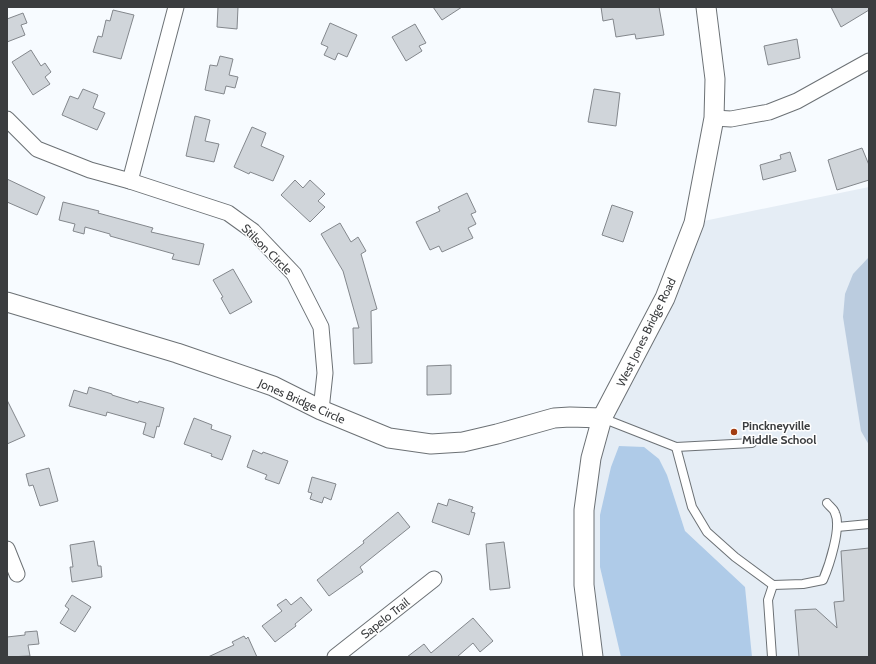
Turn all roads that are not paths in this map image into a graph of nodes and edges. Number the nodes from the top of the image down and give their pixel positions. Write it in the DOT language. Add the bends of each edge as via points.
graph roads {
  1 [pos="176,7"];
  2 [pos="706,7"];
  3 [pos="869,61"];
  4 [pos="714,118"];
  5 [pos="7,119"];
  6 [pos="130,181"];
  7 [pos="7,302"];
  8 [pos="321,410"];
  9 [pos="602,418"];
  10 [pos="752,443"];
  11 [pos="676,447"];
  12 [pos="827,503"];
  13 [pos="869,524"];
  14 [pos="837,527"];
  15 [pos="7,549"];
  16 [pos="17,574"];
  17 [pos="434,579"];
  18 [pos="773,585"];
  19 [pos="335,657"];
  20 [pos="593,657"];
  21 [pos="772,657"];
  1 -- 6 [label="street"];
  2 -- 4 [label="street, West Jones Bridge Road" via="715,80"];
  3 -- 4 [label="street" via="797,101 769,112 731,119"];
  4 -- 9 [label="street, West Jones Bridge Road" via="694,223 666,298"];
  5 -- 6 [label="street, Stilson Circle" via="37,149 90,170"];
  6 -- 8 [label="street, Stilson Circle" via="228,213 252,230 294,274 321,327 325,373"];
  7 -- 8 [label="street, Jones Bridge Circle" via="177,352 273,386"];
  8 -- 9 [label="street, Jones Bridge Circle" via="389,438 431,444 463,442 554,418"];
  9 -- 11 [label="lane"];
  9 -- 20 [label="street, West Jones Bridge Road" via="591,458 584,510 584,585"];
  10 -- 11 [label="lane"];
  11 -- 18 [label="lane" via="692,507 707,532"];
  12 -- 14 [label="lane" via="835,513"];
  13 -- 14 [label="lane"];
  14 -- 18 [label="lane" via="830,564 823,580 804,584"];
  15 -- 16 [label="street"];
  17 -- 19 [label="street, Sapelo Trail"];
  18 -- 21 [label="lane" via="768,600"];
}
